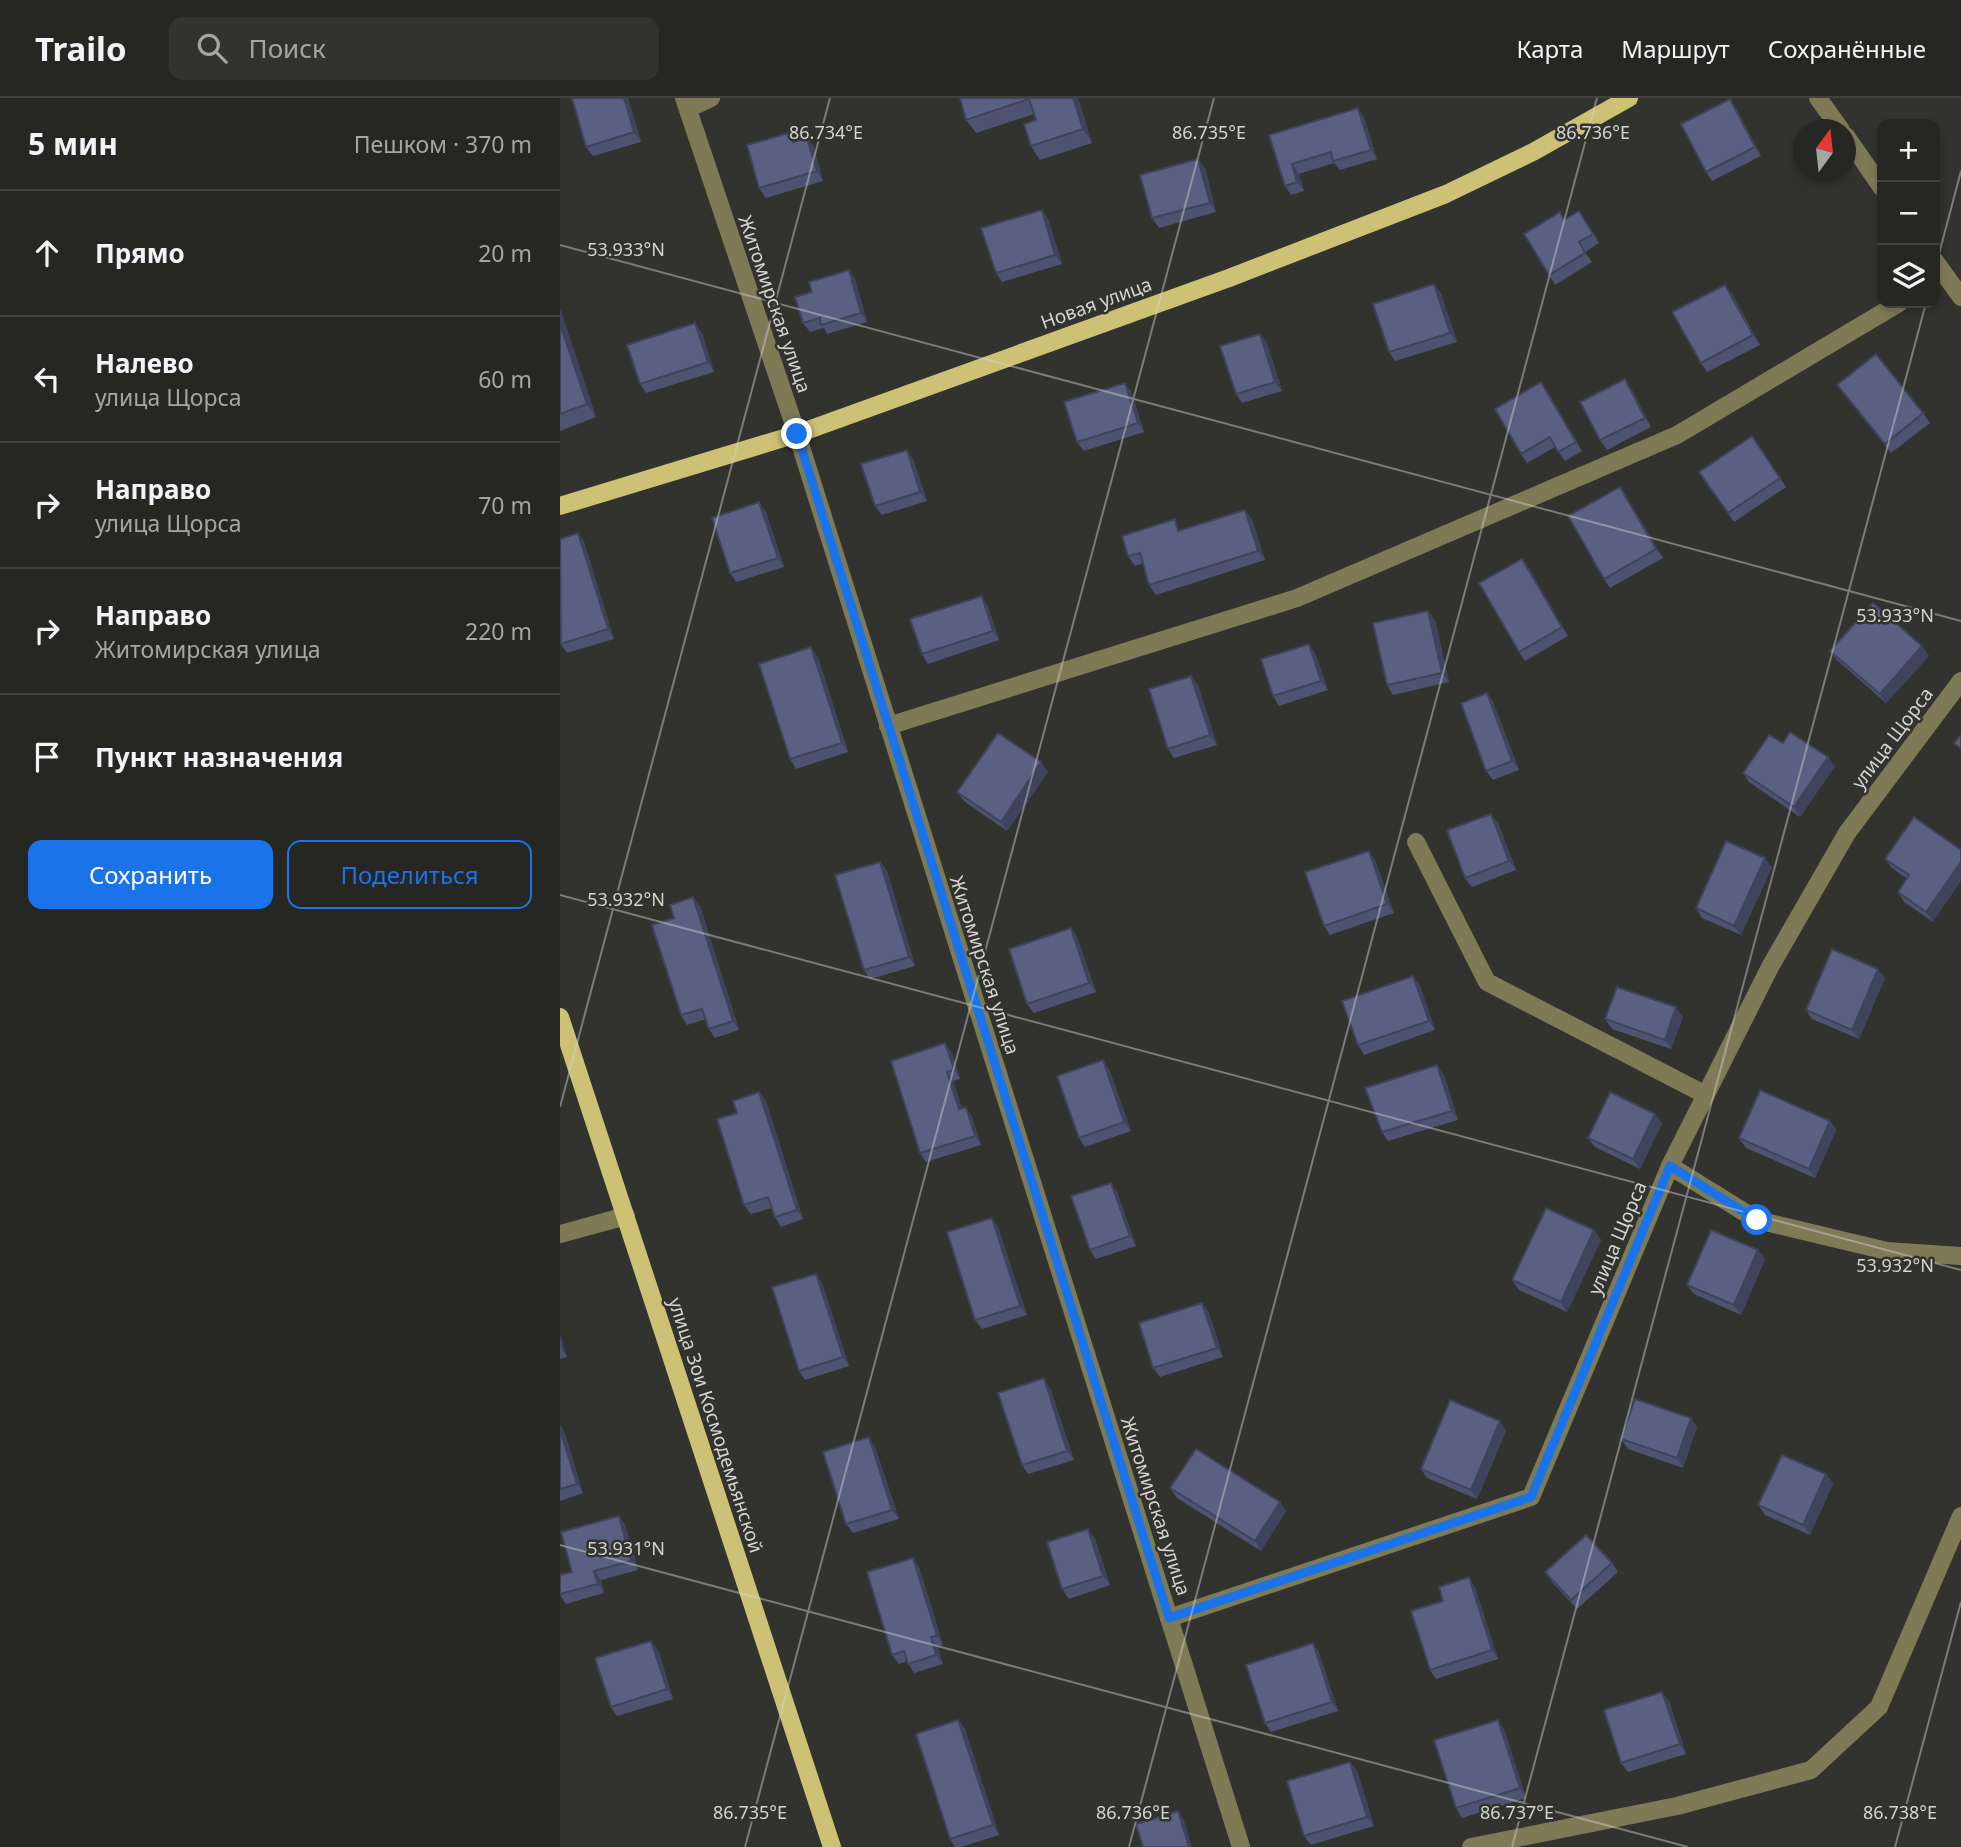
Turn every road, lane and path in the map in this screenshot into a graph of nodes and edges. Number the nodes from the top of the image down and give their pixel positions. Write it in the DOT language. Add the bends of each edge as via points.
graph roads {
  1 [pos="711,98"];
  2 [pos="1629,98"];
  3 [pos="1818,98"];
  4 [pos="686,103"];
  5 [pos="1832,119"];
  6 [pos="1856,150"];
  7 [pos="1878,182"];
  8 [pos="1940,275"];
  9 [pos="1961,297"];
  10 [pos="1891,308"];
  11 [pos="797,434"];
  12 [pos="560,506"];
  13 [pos="1961,681"];
  14 [pos="888,726"];
  15 [pos="1416,842"];
  16 [pos="560,1017"];
  17 [pos="1706,1096"];
  18 [pos="1670,1166"];
  19 [pos="626,1216"];
  20 [pos="560,1234"];
  21 [pos="1961,1256"];
  22 [pos="1961,1516"];
  23 [pos="1169,1618"];
  24 [pos="832,1847"];
  25 [pos="1241,1847"];
  26 [pos="1471,1847"];
  1 -- 4 [label="street"];
  2 -- 11 [label="main road, Новая улица" via="1446,194 1229,278"];
  3 -- 5 [label="street"];
  4 -- 11 [label="street, Житомирская улица"];
  6 -- 7 [label="street"];
  8 -- 9 [label="street"];
  10 -- 14 [label="street" via="1677,435 1297,598"];
  11 -- 12 [label="main road, Новая улица"];
  11 -- 14 [label="street, Житомирская улица"];
  13 -- 17 [label="street, улица Щорса" via="1847,833 1770,967"];
  14 -- 23 [label="street, Житомирская улица"];
  15 -- 17 [label="street" via="1487,982"];
  16 -- 19 [label="main road, улица Зои Космодемьянской"];
  17 -- 18 [label="street, улица Щорса"];
  18 -- 21 [label="street" via="1757,1220 1887,1251"];
  18 -- 23 [label="street, улица Щорса" via="1531,1497"];
  19 -- 20 [label="street"];
  19 -- 24 [label="main road, улица Зои Космодемьянской"];
  22 -- 26 [label="street" via="1879,1707 1811,1770 1677,1806"];
  23 -- 25 [label="street, Житомирская улица"];
}
